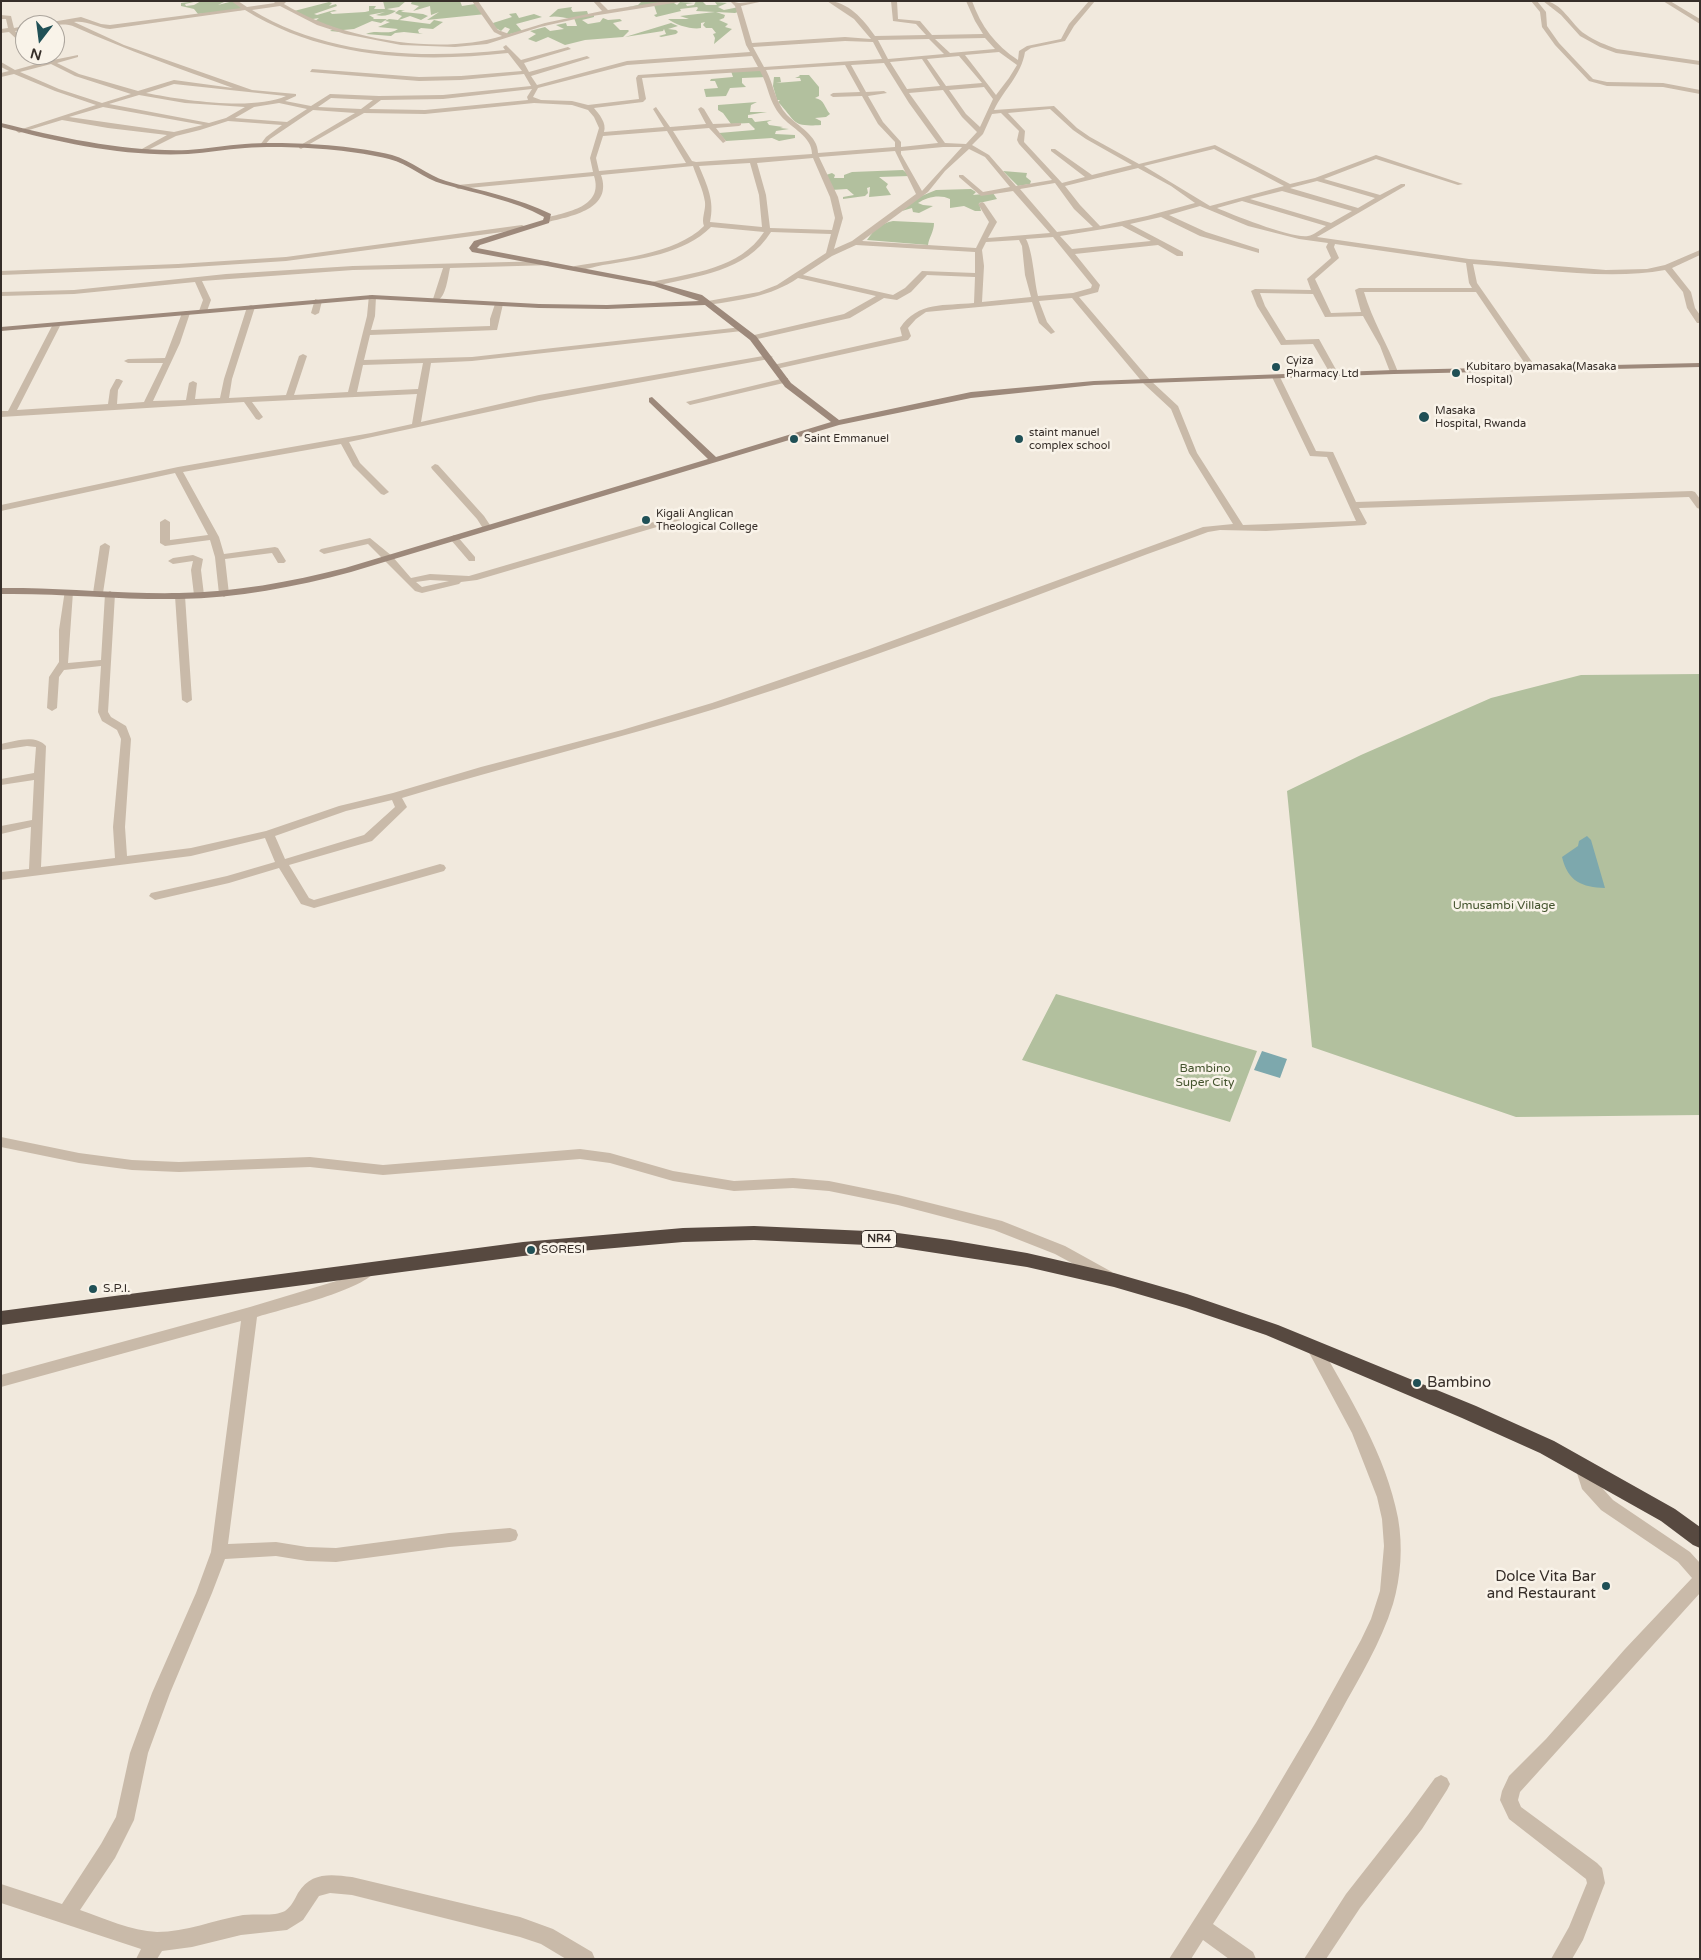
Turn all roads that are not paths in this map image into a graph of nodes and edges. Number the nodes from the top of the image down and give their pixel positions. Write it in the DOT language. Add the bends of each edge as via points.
graph roads {
  1 [pos="234,1"];
  2 [pos="475,1"];
  3 [pos="596,1"];
  4 [pos="683,1"];
  5 [pos="761,1"];
  6 [pos="830,1"];
  7 [pos="847,1"];
  8 [pos="894,1"];
  9 [pos="969,1"];
  10 [pos="1092,1"];
  11 [pos="1534,1"];
  12 [pos="1546,1"];
  13 [pos="1666,1"];
  14 [pos="280,2"];
  15 [pos="736,3"];
  16 [pos="843,8"];
  17 [pos="244,9"];
  18 [pos="607,12"];
  19 [pos="1,17"];
  20 [pos="65,21"];
  21 [pos="68,21"];
  22 [pos="1700,22"];
  23 [pos="15,29"];
  24 [pos="11,30"];
  25 [pos="1,32"];
  26 [pos="15,34"];
  27 [pos="509,36"];
  28 [pos="986,36"];
  29 [pos="929,37"];
  30 [pos="498,40"];
  31 [pos="874,40"];
  32 [pos="749,45"];
  33 [pos="568,49"];
  34 [pos="999,50"];
  35 [pos="510,51"];
  36 [pos="753,54"];
  37 [pos="961,54"];
  38 [pos="949,55"];
  39 [pos="76,56"];
  40 [pos="923,57"];
  41 [pos="65,58"];
  42 [pos="587,58"];
  43 [pos="886,60"];
  44 [pos="520,62"];
  45 [pos="847,63"];
  46 [pos="1700,63"];
  47 [pos="1,64"];
  48 [pos="1020,64"];
  49 [pos="38,65"];
  50 [pos="57,65"];
  51 [pos="762,69"];
  52 [pos="312,71"];
  53 [pos="14,72"];
  54 [pos="526,73"];
  55 [pos="204,74"];
  56 [pos="1,75"];
  57 [pos="174,82"];
  58 [pos="986,85"];
  59 [pos="535,87"];
  60 [pos="946,88"];
  61 [pos="904,91"];
  62 [pos="251,92"];
  63 [pos="1700,92"];
  64 [pos="884,93"];
  65 [pos="139,94"];
  66 [pos="864,94"];
  67 [pos="833,95"];
  68 [pos="449,96"];
  69 [pos="379,98"];
  70 [pos="996,99"];
  71 [pos="533,101"];
  72 [pos="279,103"];
  73 [pos="104,104"];
  74 [pos="251,106"];
  75 [pos="587,106"];
  76 [pos="313,109"];
  77 [pos="656,109"];
  78 [pos="701,109"];
  79 [pos="451,110"];
  80 [pos="361,112"];
  81 [pos="991,112"];
  82 [pos="1003,112"];
  83 [pos="62,117"];
  84 [pos="228,119"];
  85 [pos="290,124"];
  86 [pos="739,124"];
  87 [pos="1,125"];
  88 [pos="209,126"];
  89 [pos="711,126"];
  90 [pos="668,129"];
  91 [pos="19,131"];
  92 [pos="981,132"];
  93 [pos="174,134"];
  94 [pos="600,134"];
  95 [pos="723,141"];
  96 [pos="968,144"];
  97 [pos="263,145"];
  98 [pos="943,145"];
  99 [pos="301,147"];
  100 [pos="898,148"];
  101 [pos="1053,150"];
  102 [pos="142,151"];
  103 [pos="815,156"];
  104 [pos="753,160"];
  105 [pos="695,164"];
  106 [pos="1139,166"];
  107 [pos="598,174"];
  108 [pos="961,176"];
  109 [pos="1091,178"];
  110 [pos="1316,179"];
  111 [pos="1059,183"];
  112 [pos="1460,184"];
  113 [pos="1403,185"];
  114 [pos="458,186"];
  115 [pos="1285,187"];
  116 [pos="1016,188"];
  117 [pos="920,195"];
  118 [pos="1383,198"];
  119 [pos="1242,199"];
  120 [pos="982,204"];
  121 [pos="1200,204"];
  122 [pos="1209,208"];
  123 [pos="1360,211"];
  124 [pos="1163,215"];
  125 [pos="548,220"];
  126 [pos="710,224"];
  127 [pos="1124,224"];
  128 [pos="1332,226"];
  129 [pos="522,227"];
  130 [pos="1100,229"];
  131 [pos="767,230"];
  132 [pos="836,232"];
  133 [pos="1056,234"];
  134 [pos="1022,238"];
  135 [pos="1309,239"];
  136 [pos="985,240"];
  137 [pos="1332,242"];
  138 [pos="855,243"];
  139 [pos="1157,243"];
  140 [pos="978,250"];
  141 [pos="1256,250"];
  142 [pos="1068,252"];
  143 [pos="1700,252"];
  144 [pos="829,254"];
  145 [pos="1180,254"];
  146 [pos="1469,261"];
  147 [pos="548,263"];
  148 [pos="221,264"];
  149 [pos="447,266"];
  150 [pos="1667,267"];
  151 [pos="575,268"];
  152 [pos="1,273"];
  153 [pos="979,275"];
  154 [pos="226,276"];
  155 [pos="798,276"];
  156 [pos="198,280"];
  157 [pos="655,284"];
  158 [pos="1477,290"];
  159 [pos="1316,292"];
  160 [pos="1,294"];
  161 [pos="883,295"];
  162 [pos="1075,295"];
  163 [pos="372,297"];
  164 [pos="437,299"];
  165 [pos="1036,299"];
  166 [pos="318,301"];
  167 [pos="708,303"];
  168 [pos="499,304"];
  169 [pos="978,304"];
  170 [pos="252,307"];
  171 [pos="203,312"];
  172 [pos="186,313"];
  173 [pos="315,314"];
  174 [pos="1366,314"];
  175 [pos="1700,321"];
  176 [pos="56,326"];
  177 [pos="1,329"];
  178 [pos="742,329"];
  179 [pos="1051,332"];
  180 [pos="367,333"];
  181 [pos="753,338"];
  182 [pos="302,356"];
  183 [pos="769,357"];
  184 [pos="168,360"];
  185 [pos="128,361"];
  186 [pos="426,361"];
  187 [pos="359,362"];
  188 [pos="1700,365"];
  189 [pos="776,367"];
  190 [pos="1533,369"];
  191 [pos="1394,372"];
  192 [pos="1334,375"];
  193 [pos="1276,377"];
  194 [pos="785,380"];
  195 [pos="119,381"];
  196 [pos="1147,382"];
  197 [pos="193,383"];
  198 [pos="422,391"];
  199 [pos="352,393"];
  200 [pos="290,397"];
  201 [pos="247,399"];
  202 [pos="652,400"];
  203 [pos="224,401"];
  204 [pos="690,402"];
  205 [pos="190,403"];
  206 [pos="147,404"];
  207 [pos="112,407"];
  208 [pos="11,413"];
  209 [pos="1,414"];
  210 [pos="259,417"];
  211 [pos="837,423"];
  212 [pos="416,426"];
  213 [pos="344,442"];
  214 [pos="714,460"];
  215 [pos="435,467"];
  216 [pos="178,470"];
  217 [pos="384,492"];
  218 [pos="1353,505"];
  219 [pos="1700,506"];
  220 [pos="1,508"];
  221 [pos="698,512"];
  222 [pos="165,522"];
  223 [pos="487,528"];
  224 [pos="1240,528"];
  225 [pos="214,536"];
  226 [pos="454,538"];
  227 [pos="105,546"];
  228 [pos="324,551"];
  229 [pos="220,557"];
  230 [pos="389,558"];
  231 [pos="472,559"];
  232 [pos="172,561"];
  233 [pos="281,561"];
  234 [pos="1,591"];
  235 [pos="68,592"];
  236 [pos="98,593"];
  237 [pos="110,594"];
  238 [pos="224,594"];
  239 [pos="199,595"];
  240 [pos="180,596"];
  241 [pos="105,663"];
  242 [pos="61,667"];
  243 [pos="187,700"];
  244 [pos="52,708"];
  245 [pos="1,747"];
  246 [pos="41,775"];
  247 [pos="1,782"];
  248 [pos="396,796"];
  249 [pos="37,822"];
  250 [pos="1,830"];
  251 [pos="269,834"];
  252 [pos="121,860"];
  253 [pos="281,862"];
  254 [pos="440,868"];
  255 [pos="36,873"];
  256 [pos="1,876"];
  257 [pos="155,896"];
  258 [pos="1,1142"];
  259 [pos="370,1269"];
  260 [pos="1114,1280"];
  261 [pos="250,1313"];
  262 [pos="1,1318"];
  263 [pos="1314,1347"];
  264 [pos="1,1381"];
  265 [pos="1583,1467"];
  266 [pos="510,1535"];
  267 [pos="1700,1539"];
  268 [pos="219,1552"];
  269 [pos="1700,1574"];
  270 [pos="1700,1581"];
  271 [pos="1441,1784"];
  272 [pos="1,1893"];
  273 [pos="66,1914"];
  274 [pos="1201,1927"];
  275 [pos="156,1942"];
  276 [pos="146,1959"];
  277 [pos="585,1959"];
  278 [pos="1179,1959"];
  279 [pos="1246,1959"];
  280 [pos="1314,1959"];
  281 [pos="1561,1959"];
  1 -- 17 [label="street"];
  2 -- 27 [label="street" via="488,16 494,31"];
  3 -- 18 [label="street"];
  4 -- 18 [label="street"];
  5 -- 15 [label="street"];
  6 -- 16 [label="street"];
  7 -- 16 [label="street"];
  8 -- 29 [label="street" via="896,20 918,22"];
  9 -- 28 [label="street"];
  10 -- 48 [label="street" via="1071,25 1063,40 1025,49 1020,53"];
  11 -- 63 [label="street" via="1543,12 1544,26 1591,80 1607,84 1663,85"];
  12 -- 46 [label="street" via="1582,35 1602,46"];
  13 -- 22 [label="street"];
  14 -- 17 [label="street"];
  14 -- 30 [label="street" via="323,25 388,41 451,46"];
  15 -- 32 [label="street"];
  16 -- 31 [label="street" via="862,23"];
  17 -- 21 [label="street" via="110,27 86,20"];
  17 -- 35 [label="street" via="293,33 362,50 433,56"];
  18 -- 27 [label="street" via="546,24"];
  19 -- 24 [label="street" via="10,17"];
  20 -- 21 [label="street"];
  21 -- 55 [label="street" via="122,46"];
  23 -- 24 [label="street"];
  24 -- 25 [label="street"];
  24 -- 26 [label="street"];
  27 -- 30 [label="street"];
  28 -- 29 [label="street"];
  28 -- 34 [label="street"];
  29 -- 31 [label="street"];
  29 -- 38 [label="street"];
  30 -- 35 [label="street"];
  31 -- 32 [label="street"];
  31 -- 43 [label="street"];
  32 -- 36 [label="street"];
  33 -- 44 [label="street"];
  34 -- 37 [label="street"];
  34 -- 48 [label="street"];
  35 -- 44 [label="street"];
  36 -- 51 [label="street"];
  36 -- 59 [label="street" via="627,63"];
  37 -- 38 [label="street"];
  37 -- 58 [label="street"];
  38 -- 40 [label="street"];
  39 -- 41 [label="street"];
  40 -- 43 [label="street"];
  40 -- 60 [label="street"];
  42 -- 54 [label="street"];
  43 -- 45 [label="street"];
  43 -- 61 [label="street"];
  44 -- 54 [label="street"];
  45 -- 51 [label="street"];
  45 -- 66 [label="street"];
  47 -- 53 [label="street"];
  48 -- 70 [label="street"];
  49 -- 53 [label="street"];
  50 -- 65 [label="street"];
  51 -- 75 [label="street" via="640,76 643,99"];
  51 -- 103 [label="street" via="776,105 807,136 815,148"];
  52 -- 54 [label="street" via="427,80"];
  53 -- 56 [label="street"];
  53 -- 73 [label="street"];
  54 -- 59 [label="street"];
  55 -- 57 [label="street"];
  55 -- 62 [label="street"];
  57 -- 62 [label="street"];
  57 -- 65 [label="street"];
  58 -- 60 [label="street"];
  58 -- 70 [label="street"];
  59 -- 68 [label="street"];
  59 -- 71 [label="street" via="530,97"];
  60 -- 61 [label="street"];
  60 -- 92 [label="street" via="956,107"];
  61 -- 98 [label="street"];
  62 -- 72 [label="street" via="294,96"];
  64 -- 66 [label="street"];
  65 -- 73 [label="street"];
  65 -- 74 [label="street" via="191,103"];
  66 -- 67 [label="street"];
  66 -- 100 [label="street" via="880,123 898,142"];
  68 -- 69 [label="street"];
  68 -- 79 [label="street"];
  69 -- 76 [label="street" via="330,96"];
  69 -- 80 [label="street"];
  70 -- 81 [label="street"];
  71 -- 75 [label="street"];
  71 -- 79 [label="street"];
  72 -- 74 [label="street"];
  72 -- 76 [label="street" via="303,104"];
  73 -- 83 [label="street"];
  73 -- 88 [label="street"];
  74 -- 84 [label="street"];
  75 -- 94 [label="street" via="598,119 602,128"];
  76 -- 80 [label="street"];
  76 -- 85 [label="street"];
  77 -- 90 [label="street"];
  78 -- 89 [label="street"];
  79 -- 80 [label="street"];
  80 -- 99 [label="street"];
  81 -- 82 [label="street"];
  81 -- 92 [label="street"];
  82 -- 106 [label="street" via="1052,107 1082,134"];
  82 -- 111 [label="street" via="1022,131 1021,143"];
  83 -- 91 [label="street"];
  83 -- 93 [label="street"];
  84 -- 85 [label="street"];
  84 -- 88 [label="street"];
  85 -- 97 [label="street"];
  86 -- 89 [label="street"];
  87 -- 91 [label="main road"];
  88 -- 93 [label="street"];
  89 -- 90 [label="street"];
  89 -- 95 [label="street"];
  90 -- 94 [label="street"];
  90 -- 105 [label="street" via="689,162"];
  91 -- 102 [label="main road"];
  92 -- 96 [label="street"];
  93 -- 102 [label="street"];
  94 -- 107 [label="street" via="593,162"];
  96 -- 98 [label="street"];
  96 -- 116 [label="street" via="987,156"];
  96 -- 117 [label="street"];
  97 -- 99 [label="main road"];
  97 -- 102 [label="main road" via="188,152"];
  98 -- 100 [label="street"];
  99 -- 114 [label="main road" via="400,160 428,176"];
  100 -- 103 [label="street"];
  100 -- 117 [label="street" via="898,154"];
  101 -- 109 [label="street"];
  103 -- 104 [label="street"];
  103 -- 132 [label="street" via="834,197 839,218"];
  104 -- 105 [label="street"];
  104 -- 131 [label="street" via="764,198"];
  105 -- 107 [label="street"];
  105 -- 126 [label="street" via="710,206 706,222"];
  106 -- 109 [label="street"];
  106 -- 115 [label="street" via="1215,147"];
  106 -- 121 [label="street"];
  107 -- 114 [label="street"];
  107 -- 125 [label="street" via="600,189 591,204"];
  108 -- 116 [label="street" via="981,194"];
  109 -- 111 [label="street"];
  110 -- 112 [label="street" via="1376,157"];
  110 -- 115 [label="street"];
  110 -- 118 [label="street"];
  111 -- 116 [label="street"];
  111 -- 130 [label="street" via="1077,207"];
  113 -- 118 [label="street"];
  114 -- 125 [label="main road" via="531,207 548,216"];
  115 -- 119 [label="street"];
  115 -- 123 [label="street"];
  116 -- 133 [label="street"];
  117 -- 138 [label="street"];
  118 -- 123 [label="street"];
  119 -- 122 [label="street"];
  119 -- 128 [label="street"];
  120 -- 136 [label="street" via="993,222"];
  121 -- 122 [label="street"];
  121 -- 124 [label="street"];
  122 -- 135 [label="street" via="1251,224"];
  123 -- 128 [label="street"];
  124 -- 127 [label="street"];
  124 -- 141 [label="street" via="1203,234"];
  125 -- 129 [label="main road"];
  126 -- 131 [label="street"];
  126 -- 151 [label="street" via="702,235 676,248"];
  127 -- 130 [label="street"];
  127 -- 139 [label="street"];
  128 -- 135 [label="street"];
  129 -- 147 [label="main road" via="482,240 473,248"];
  129 -- 148 [label="street" via="322,255"];
  130 -- 133 [label="street"];
  131 -- 132 [label="street"];
  131 -- 157 [label="street" via="756,248 726,266"];
  132 -- 144 [label="street"];
  133 -- 134 [label="street"];
  133 -- 142 [label="street"];
  134 -- 136 [label="street"];
  134 -- 165 [label="street"];
  135 -- 137 [label="street"];
  136 -- 140 [label="street"];
  137 -- 146 [label="street"];
  137 -- 159 [label="street" via="1330,247 1335,258 1311,279"];
  138 -- 140 [label="street"];
  138 -- 144 [label="street"];
  139 -- 142 [label="street"];
  139 -- 145 [label="street"];
  140 -- 153 [label="street"];
  142 -- 162 [label="street" via="1097,287"];
  143 -- 150 [label="street"];
  144 -- 155 [label="street"];
  146 -- 150 [label="street" via="1606,272"];
  146 -- 158 [label="street" via="1472,283"];
  147 -- 149 [label="street"];
  147 -- 151 [label="main road"];
  148 -- 152 [label="street"];
  148 -- 154 [label="street"];
  149 -- 154 [label="street"];
  149 -- 164 [label="street"];
  150 -- 175 [label="street" via="1687,292 1691,308"];
  151 -- 157 [label="main road"];
  153 -- 161 [label="street" via="925,273 908,290 894,298"];
  153 -- 169 [label="street"];
  154 -- 156 [label="street"];
  155 -- 161 [label="street"];
  155 -- 167 [label="street" via="762,294"];
  156 -- 160 [label="street" via="74,292"];
  156 -- 171 [label="street" via="207,300"];
  157 -- 167 [label="main road" via="690,293"];
  158 -- 174 [label="street" via="1359,290"];
  158 -- 190 [label="street"];
  159 -- 174 [label="street" via="1328,315"];
  159 -- 192 [label="street" via="1255,291 1260,306 1284,343 1316,341"];
  161 -- 181 [label="street" via="847,316"];
  162 -- 165 [label="street"];
  162 -- 196 [label="street"];
  163 -- 164 [label="main road"];
  163 -- 166 [label="main road"];
  163 -- 180 [label="street"];
  164 -- 168 [label="main road"];
  165 -- 169 [label="street"];
  165 -- 179 [label="street" via="1043,323"];
  166 -- 170 [label="main road"];
  166 -- 173 [label="street"];
  167 -- 168 [label="main road" via="607,307"];
  167 -- 178 [label="main road"];
  168 -- 180 [label="street" via="494,328"];
  169 -- 189 [label="street" via="920,312 904,328 905,338"];
  170 -- 171 [label="main road"];
  170 -- 203 [label="street"];
  171 -- 172 [label="main road"];
  172 -- 176 [label="main road"];
  172 -- 184 [label="street"];
  174 -- 191 [label="street"];
  176 -- 177 [label="main road"];
  176 -- 208 [label="street"];
  178 -- 181 [label="main road"];
  178 -- 186 [label="street" via="503,356"];
  180 -- 187 [label="street"];
  181 -- 183 [label="main road"];
  182 -- 200 [label="street"];
  183 -- 189 [label="main road"];
  183 -- 212 [label="street" via="538,398"];
  184 -- 185 [label="street"];
  184 -- 206 [label="street"];
  186 -- 187 [label="street"];
  186 -- 198 [label="street"];
  187 -- 199 [label="street"];
  188 -- 190 [label="main road"];
  189 -- 194 [label="main road"];
  190 -- 191 [label="main road"];
  191 -- 192 [label="main road"];
  192 -- 193 [label="main road"];
  193 -- 196 [label="main road"];
  193 -- 218 [label="street" via="1313,454 1330,454"];
  194 -- 204 [label="street"];
  194 -- 211 [label="main road"];
  195 -- 207 [label="street"];
  196 -- 211 [label="main road" via="1060,385 971,395"];
  196 -- 224 [label="street" via="1175,408 1193,453"];
  197 -- 205 [label="street"];
  198 -- 199 [label="street"];
  198 -- 212 [label="street"];
  199 -- 200 [label="street"];
  200 -- 201 [label="street"];
  201 -- 203 [label="street"];
  201 -- 210 [label="street"];
  202 -- 214 [label="main road"];
  203 -- 205 [label="street"];
  205 -- 206 [label="street"];
  206 -- 207 [label="street"];
  207 -- 208 [label="street"];
  208 -- 209 [label="street"];
  211 -- 214 [label="main road"];
  212 -- 213 [label="street"];
  213 -- 216 [label="street"];
  213 -- 217 [label="street" via="356,464"];
  214 -- 223 [label="main road"];
  215 -- 223 [label="street"];
  216 -- 220 [label="street"];
  216 -- 225 [label="street"];
  218 -- 219 [label="street" via="1692,494"];
  218 -- 224 [label="street" via="1362,523"];
  221 -- 230 [label="street" via="556,555 422,590"];
  222 -- 225 [label="street" via="165,543"];
  223 -- 226 [label="main road"];
  224 -- 248 [label="street" via="1206,529 871,652 698,711"];
  225 -- 229 [label="street"];
  226 -- 230 [label="main road"];
  226 -- 231 [label="street"];
  227 -- 236 [label="street"];
  228 -- 230 [label="street" via="370,540"];
  229 -- 233 [label="street" via="275,550"];
  229 -- 238 [label="street"];
  230 -- 238 [label="main road" via="288,586"];
  232 -- 239 [label="street" via="198,559"];
  234 -- 235 [label="main road"];
  235 -- 236 [label="main road"];
  235 -- 242 [label="street" via="64,662"];
  236 -- 237 [label="main road"];
  237 -- 240 [label="main road"];
  237 -- 241 [label="street"];
  238 -- 239 [label="main road"];
  239 -- 240 [label="main road"];
  240 -- 243 [label="street"];
  241 -- 242 [label="street"];
  241 -- 252 [label="street" via="103,712 106,719 122,728 126,739 119,827"];
  242 -- 244 [label="street" via="54,677"];
  245 -- 246 [label="street" via="38,743 41,746"];
  246 -- 247 [label="street"];
  246 -- 249 [label="street"];
  248 -- 251 [label="street" via="343,808"];
  248 -- 253 [label="street" via="401,807 379,826 376,834"];
  249 -- 250 [label="street"];
  249 -- 255 [label="street"];
  251 -- 252 [label="street" via="191,852"];
  251 -- 253 [label="street"];
  252 -- 255 [label="street"];
  253 -- 254 [label="street" via="305,901 314,904"];
  253 -- 257 [label="street" via="228,879"];
  255 -- 256 [label="street"];
  258 -- 260 [label="street" via="79,1158 179,1167 310,1162 383,1170 580,1154 610,1158 673,1176 734,1186 793,1183 829,1186 898,1200 997,1225 1060,1250"];
  259 -- 260 [label="highway, NR4" via="523,1248 683,1235 754,1234 890,1239 1027,1260"];
  259 -- 261 [label="street" via="348,1283"];
  259 -- 262 [label="highway, NR4"];
  260 -- 263 [label="highway, NR4" via="1187,1300"];
  261 -- 264 [label="street"];
  261 -- 268 [label="street"];
  263 -- 265 [label="highway, NR4" via="1547,1447"];
  263 -- 274 [label="street" via="1380,1479 1390,1519 1388,1591 1378,1622 1314,1743 1236,1875"];
  265 -- 267 [label="highway, NR4" via="1668,1515"];
  265 -- 269 [label="street" via="1588,1484 1607,1505 1684,1557"];
  266 -- 268 [label="street" via="336,1555 276,1549"];
  268 -- 273 [label="street" via="139,1753 125,1820"];
  270 -- 281 [label="street" via="1515,1782 1511,1792 1510,1807 1515,1813 1590,1870 1596,1880 1576,1933"];
  271 -- 280 [label="street" via="1353,1901"];
  272 -- 273 [label="street"];
  273 -- 275 [label="street"];
  274 -- 278 [label="street"];
  274 -- 279 [label="street"];
  275 -- 276 [label="street"];
  275 -- 277 [label="street" via="240,1925 288,1920 296,1915 310,1892 318,1885 329,1884 352,1886 520,1927 546,1936"];
}
